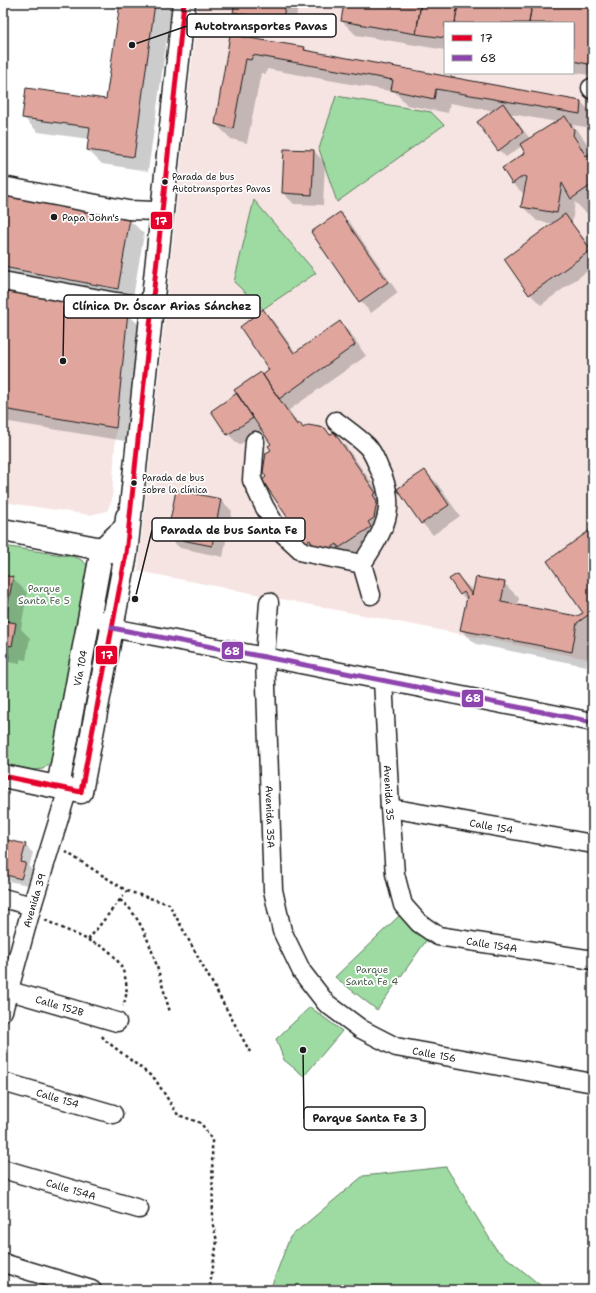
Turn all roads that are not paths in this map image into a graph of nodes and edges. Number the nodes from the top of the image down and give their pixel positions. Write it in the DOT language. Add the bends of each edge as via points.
graph roads {
  1 [pos="174,3"];
  2 [pos="184,3"];
  3 [pos="3,186"];
  4 [pos="156,211"];
  5 [pos="3,281"];
  6 [pos="147,306"];
  7 [pos="336,421"];
  8 [pos="255,441"];
  9 [pos="3,530"];
  10 [pos="116,552"];
  11 [pos="362,564"];
  12 [pos="371,595"];
  13 [pos="269,602"];
  14 [pos="112,628"];
  15 [pos="265,657"];
  16 [pos="383,680"];
  17 [pos="593,722"];
  18 [pos="3,776"];
  19 [pos="63,788"];
  20 [pos="390,808"];
  21 [pos="593,844"];
  22 [pos="3,898"];
  23 [pos="403,905"];
  24 [pos="31,910"];
  25 [pos="593,960"];
  26 [pos="302,972"];
  27 [pos="6,990"];
  28 [pos="3,1011"];
  29 [pos="120,1014"];
  30 [pos="3,1082"];
  31 [pos="593,1083"];
  32 [pos="113,1114"];
  33 [pos="3,1169"];
  34 [pos="139,1209"];
  35 [pos="3,1263"];
  36 [pos="92,1290"];
  1 -- 4 [label="main road"];
  2 -- 10 [label="main road, Vía 104"];
  3 -- 4 [label="street" via="128,210"];
  4 -- 6 [label="main road"];
  5 -- 6 [label="street"];
  6 -- 10 [label="main road" via="126,527"];
  7 -- 11 [label="street" via="368,447 380,471 389,499 381,534"];
  8 -- 11 [label="street" via="252,480 277,528 303,552"];
  9 -- 10 [label="main road"];
  10 -- 14 [label="main road, Vía 104"];
  10 -- 19 [label="main road, Vía 104"];
  11 -- 12 [label="street"];
  13 -- 15 [label="street, Avenida 35A"];
  14 -- 15 [label="street"];
  14 -- 19 [label="main road, Vía 104" via="81,792"];
  15 -- 16 [label="street"];
  15 -- 26 [label="street, Avenida 35A" via="273,890 282,931"];
  16 -- 17 [label="street"];
  16 -- 20 [label="street, Avenida 35"];
  18 -- 19 [label="main road, Vía 104"];
  19 -- 24 [label="street, Avenida 39" via="52,843"];
  20 -- 21 [label="street, Calle 154"];
  20 -- 23 [label="street, Avenida 35" via="395,874"];
  22 -- 24 [label="street"];
  23 -- 25 [label="street, Calle 154A" via="418,922 438,936"];
  24 -- 27 [label="street, Avenida 39"];
  26 -- 31 [label="street, Calle 156" via="326,1003 361,1029 396,1047"];
  27 -- 28 [label="street, Avenida 39"];
  27 -- 29 [label="street, Calle 152B"];
  30 -- 32 [label="street, Calle 154"];
  33 -- 34 [label="street, Calle 154A"];
  35 -- 36 [label="street"];
}
